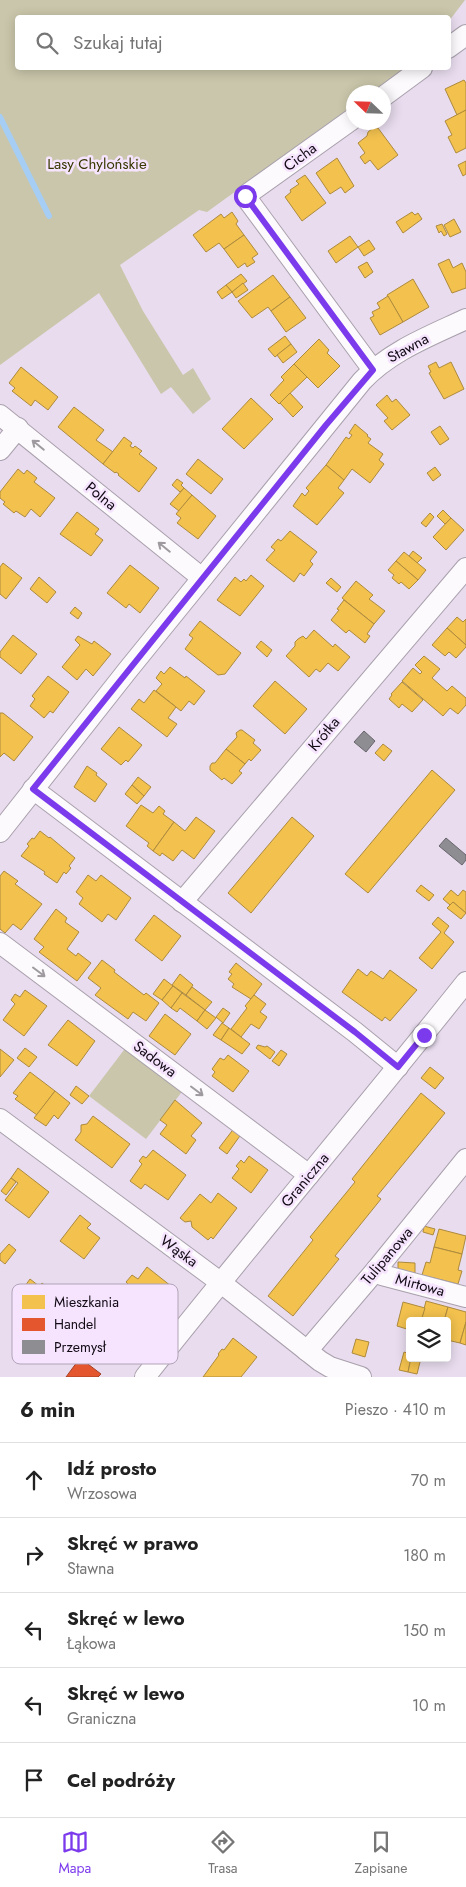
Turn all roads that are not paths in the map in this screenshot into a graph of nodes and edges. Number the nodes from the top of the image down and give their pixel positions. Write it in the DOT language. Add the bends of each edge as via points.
graph roads {
  1 [pos="466,35"];
  2 [pos="451,46"];
  3 [pos="419,70"];
  4 [pos="391,91"];
  5 [pos="346,124"];
  6 [pos="466,319"];
  7 [pos="373,370"];
  8 [pos="0,415"];
  9 [pos="18,428"];
  10 [pos="0,450"];
  11 [pos="466,568"];
  12 [pos="202,578"];
  13 [pos="33,789"];
  14 [pos="0,832"];
  15 [pos="182,902"];
  16 [pos="0,943"];
  17 [pos="466,982"];
  18 [pos="398,1067"];
  19 [pos="0,1119"];
  20 [pos="466,1160"];
  21 [pos="309,1175"];
  22 [pos="376,1270"];
  23 [pos="220,1282"];
  24 [pos="466,1297"];
  25 [pos="178,1335"];
  26 [pos="307,1351"];
  27 [pos="155,1364"];
  28 [pos="145,1377"];
  29 [pos="361,1377"];
  1 -- 2 [label="street"];
  3 -- 4 [label="street"];
  5 -- 7 [label="street, Cicha" via="245,196"];
  6 -- 7 [label="street, Stawna" via="401,350"];
  7 -- 12 [label="street, Stawna"];
  8 -- 9 [label="street, Polna"];
  9 -- 10 [label="street"];
  12 -- 9 [label="street, Polna, one-way"];
  11 -- 15 [label="street, Krótka"];
  12 -- 13 [label="street, Stawna"];
  13 -- 14 [label="street, Stawna"];
  13 -- 15 [label="street"];
  15 -- 18 [label="street"];
  16 -- 21 [label="street, Sadowa, one-way"];
  17 -- 18 [label="street, Graniczna"];
  18 -- 21 [label="street, Graniczna"];
  19 -- 23 [label="street, Wąska"];
  20 -- 22 [label="street, Tulipanowa"];
  21 -- 23 [label="street, Graniczna"];
  22 -- 24 [label="street, Mirtowa" via="382,1275"];
  22 -- 26 [label="street, Tulipanowa"];
  23 -- 25 [label="street, Graniczna"];
  23 -- 26 [label="street, Wąska"];
  26 -- 29 [label="street, Wąska" via="330,1367"];
  27 -- 28 [label="street, Graniczna"];
}
